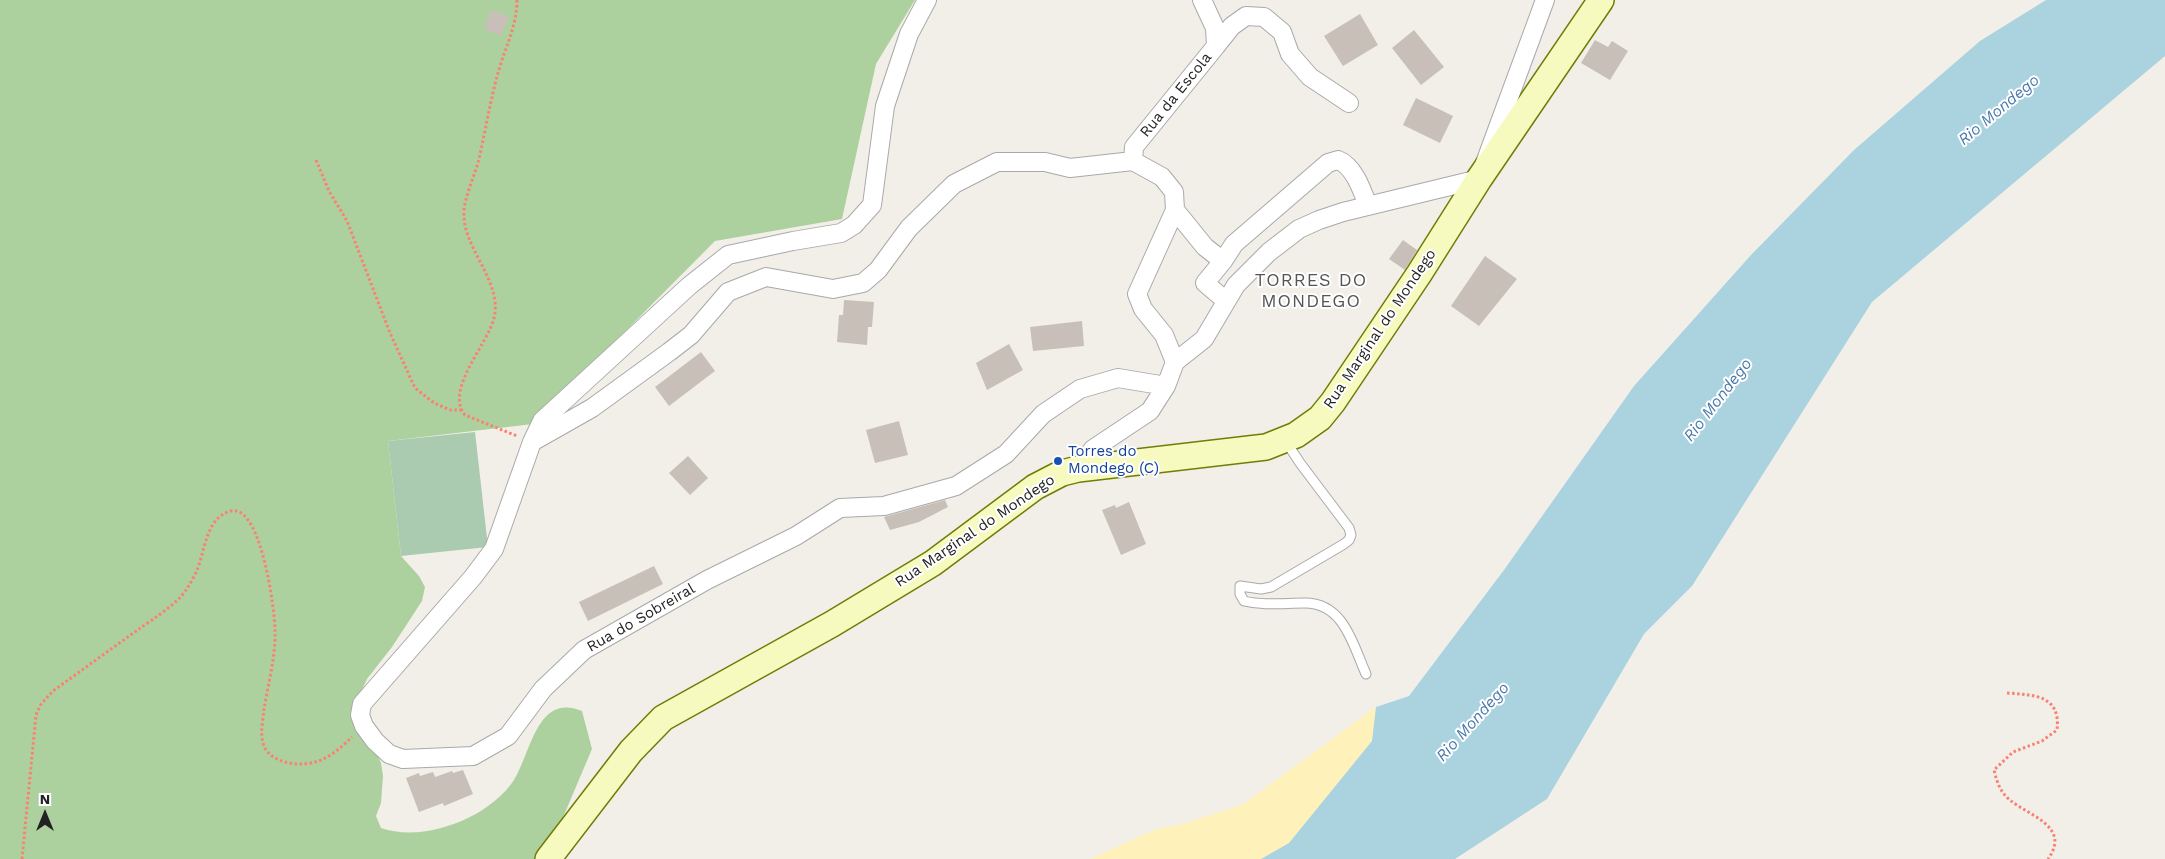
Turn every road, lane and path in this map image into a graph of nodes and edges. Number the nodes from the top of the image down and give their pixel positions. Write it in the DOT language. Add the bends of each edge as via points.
graph roads {
  1 [pos="517,0"];
  2 [pos="927,0"];
  3 [pos="1202,0"];
  4 [pos="1545,0"];
  5 [pos="1601,0"];
  6 [pos="1216,46"];
  7 [pos="1348,103"];
  8 [pos="316,160"];
  9 [pos="1132,161"];
  10 [pos="1479,180"];
  11 [pos="1368,206"];
  12 [pos="1175,210"];
  13 [pos="1223,261"];
  14 [pos="1226,301"];
  15 [pos="1175,362"];
  16 [pos="1166,386"];
  17 [pos="461,410"];
  18 [pos="1285,440"];
  19 [pos="532,442"];
  20 [pos="1078,469"];
  21 [pos="1366,674"];
  22 [pos="2006,693"];
  23 [pos="364,726"];
  24 [pos="22,859"];
  25 [pos="548,859"];
  26 [pos="2048,859"];
  1 -- 17 [label="path" via="514,26 500,67 464,210 468,238 495,301 494,319 459,391"];
  2 -- 19 [label="street" via="909,34 885,106 872,205 842,233 728,255 689,286 542,421"];
  3 -- 6 [label="street, Rua da Escola" via="1215,28"];
  4 -- 10 [label="street"];
  5 -- 10 [label="main road, Rua Marginal do Mondego"];
  6 -- 7 [label="street" via="1232,26 1246,16 1264,17 1282,32 1290,54 1310,77"];
  6 -- 9 [label="street, Rua da Escola" via="1134,147"];
  8 -- 17 [label="path" via="347,221 415,388 434,403 450,410"];
  9 -- 12 [label="street" via="1162,177 1174,192"];
  9 -- 19 [label="street" via="1070,168 1045,162 997,162 954,184 909,228 878,270 863,283 833,289 766,278 728,292 691,335 670,352 592,408"];
  10 -- 11 [label="street"];
  10 -- 18 [label="main road, Rua Marginal do Mondego" via="1333,402 1320,418"];
  11 -- 13 [label="street" via="1346,165 1338,160 1331,161 1234,244"];
  11 -- 14 [label="street" via="1319,220 1292,234 1246,275"];
  12 -- 13 [label="street" via="1205,247"];
  12 -- 15 [label="street" via="1137,294 1143,309 1164,335"];
  13 -- 14 [label="street" via="1205,283"];
  14 -- 15 [label="street" via="1204,339"];
  15 -- 16 [label="street"];
  16 -- 20 [label="street" via="1150,411 1093,449"];
  16 -- 23 [label="street, Rua do Sobreiral" via="1118,378 1080,389 1043,414 1006,454 956,486 884,506 840,508 796,536 707,580 584,650 543,689 508,736 473,756 404,759 389,754 374,741"];
  17 -- 19 [label="path" via="465,415"];
  18 -- 20 [label="main road, Rua Marginal do Mondego" via="1266,447"];
  18 -- 21 [label="lane" via="1351,534 1344,544 1285,580 1261,589 1240,586 1240,594 1244,601 1256,604 1308,603 1322,606 1338,616"];
  19 -- 23 [label="street" via="494,549 362,704 360,715"];
  20 -- 25 [label="main road, Rua Marginal do Mondego" via="1034,487 933,563 832,624 663,718 631,751"];
  22 -- 26 [label="path" via="2042,698 2053,705 2058,719 2057,730 2042,741 2013,752 1994,770 1998,785 2010,800 2049,825 2055,840"];
  23 -- 24 [label="path" via="332,754 316,762 299,764 268,754 262,727 276,631 262,548 252,523 233,510 221,515 210,528 196,571 185,592 160,614 53,691 41,704 33,730"];
}
